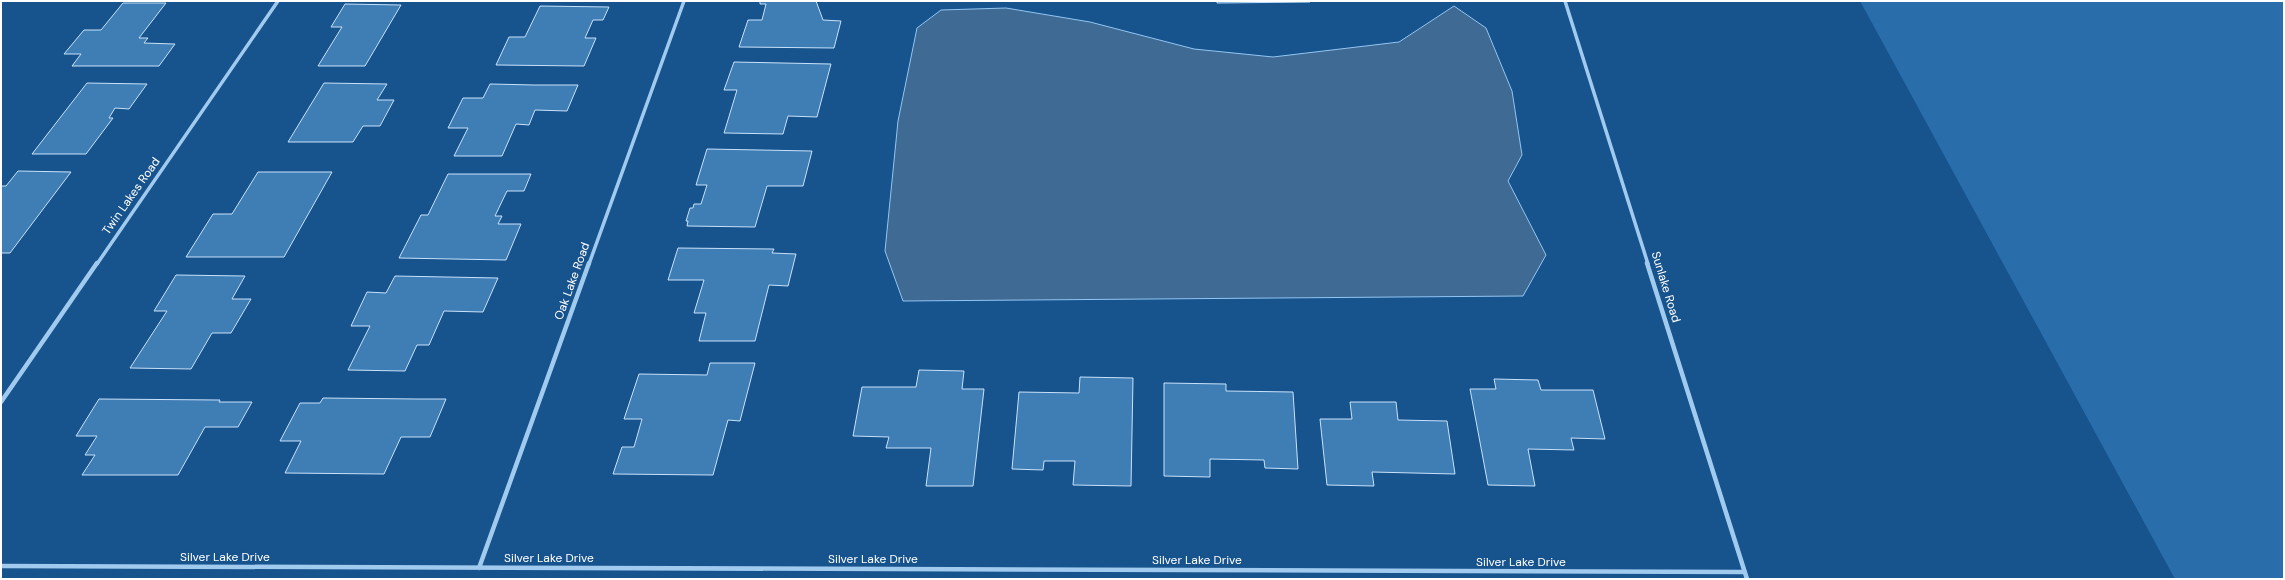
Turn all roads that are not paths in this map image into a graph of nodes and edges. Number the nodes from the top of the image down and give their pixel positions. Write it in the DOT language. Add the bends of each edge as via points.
graph roads {
  1 [pos="278,1"];
  2 [pos="684,1"];
  3 [pos="1565,1"];
  4 [pos="1,402"];
  5 [pos="1,566"];
  6 [pos="479,568"];
  7 [pos="1745,572"];
  8 [pos="1747,579"];
  1 -- 4 [label="street, Twin Lakes Road"];
  2 -- 6 [label="street, Oak Lake Road"];
  3 -- 7 [label="street, Sunlake Road"];
  5 -- 6 [label="street, Silver Lake Drive"];
  6 -- 7 [label="street, Silver Lake Drive"];
  7 -- 8 [label="street, Sunlake Road"];
}
